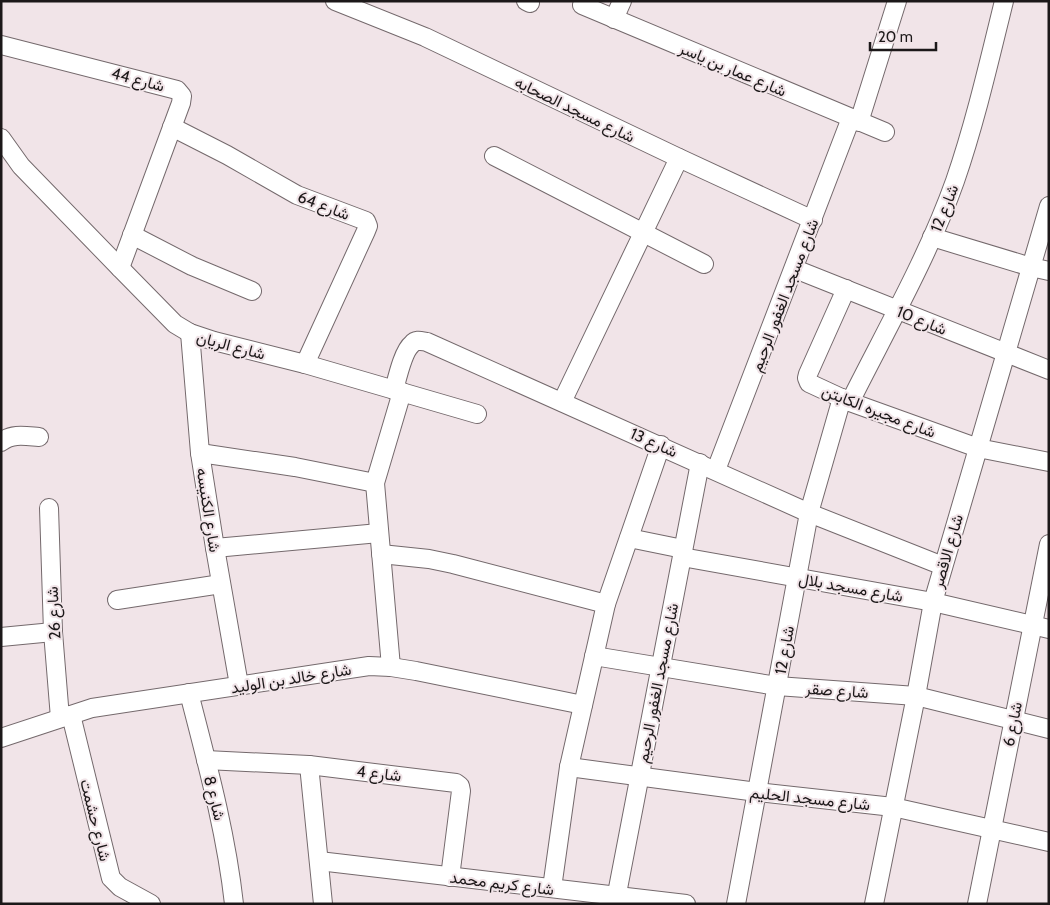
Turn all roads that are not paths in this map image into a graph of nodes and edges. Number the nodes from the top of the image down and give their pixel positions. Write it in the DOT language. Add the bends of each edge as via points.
graph roads {
  1 [pos="335,1"];
  2 [pos="622,1"];
  3 [pos="897,1"];
  4 [pos="1004,1"];
  5 [pos="582,5"];
  6 [pos="614,19"];
  7 [pos="1,45"];
  8 [pos="855,120"];
  9 [pos="172,127"];
  10 [pos="885,132"];
  11 [pos="1,138"];
  12 [pos="494,156"];
  13 [pos="679,158"];
  14 [pos="1049,206"];
  15 [pos="813,220"];
  16 [pos="643,232"];
  17 [pos="132,236"];
  18 [pos="932,237"];
  19 [pos="704,264"];
  20 [pos="1031,267"];
  21 [pos="120,268"];
  22 [pos="795,268"];
  23 [pos="1049,271"];
  24 [pos="846,289"];
  25 [pos="252,291"];
  26 [pos="896,310"];
  27 [pos="190,333"];
  28 [pos="1006,353"];
  29 [pos="305,364"];
  30 [pos="1049,370"];
  31 [pos="398,391"];
  32 [pos="846,400"];
  33 [pos="562,402"];
  34 [pos="477,414"];
  35 [pos="39,437"];
  36 [pos="1,442"];
  37 [pos="661,445"];
  38 [pos="978,448"];
  39 [pos="200,454"];
  40 [pos="1049,462"];
  41 [pos="700,463"];
  42 [pos="716,470"];
  43 [pos="375,484"];
  44 [pos="49,508"];
  45 [pos="809,513"];
  46 [pos="379,533"];
  47 [pos="629,538"];
  48 [pos="1049,544"];
  49 [pos="215,548"];
  50 [pos="682,553"];
  51 [pos="381,554"];
  52 [pos="943,566"];
  53 [pos="797,578"];
  54 [pos="221,584"];
  55 [pos="117,600"];
  56 [pos="932,602"];
  57 [pos="606,604"];
  58 [pos="1041,627"];
  59 [pos="53,632"];
  60 [pos="1,637"];
  61 [pos="594,656"];
  62 [pos="391,667"];
  63 [pos="660,667"];
  64 [pos="239,685"];
  65 [pos="777,686"];
  66 [pos="189,693"];
  67 [pos="916,696"];
  68 [pos="583,706"];
  69 [pos="65,717"];
  70 [pos="1013,720"];
  71 [pos="1049,729"];
  72 [pos="1,738"];
  73 [pos="206,760"];
  74 [pos="309,765"];
  75 [pos="568,767"];
  76 [pos="639,777"];
  77 [pos="757,792"];
  78 [pos="893,807"];
  79 [pos="991,829"];
  80 [pos="1049,842"];
  81 [pos="319,861"];
  82 [pos="450,877"];
  83 [pos="552,888"];
  84 [pos="128,899"];
  85 [pos="615,900"];
  86 [pos="151,904"];
  87 [pos="234,904"];
  88 [pos="323,904"];
  89 [pos="686,904"];
  90 [pos="736,904"];
  91 [pos="874,904"];
  92 [pos="977,904"];
  1 -- 13 [label="street, شارع مسجد الصحابه" via="425,37"];
  2 -- 6 [label="street"];
  3 -- 8 [label="street, شارع مسجد الغفور الرحيم"];
  4 -- 18 [label="street, شارع 12" via="972,128"];
  5 -- 6 [label="street, شارع عمار بن ياسر"];
  6 -- 8 [label="street, شارع عمار بن ياسر"];
  7 -- 9 [label="street, شارع 44" via="178,90 182,96 181,103"];
  8 -- 10 [label="street, شارع عمار بن ياسر"];
  8 -- 15 [label="street, شارع مسجد الغفور الرحيم"];
  9 -- 17 [label="street, شارع 44"];
  9 -- 29 [label="street, شارع 64" via="297,195 366,221 366,231"];
  11 -- 21 [label="street, شارع الريان" via="21,166"];
  12 -- 16 [label="street"];
  13 -- 15 [label="street, شارع مسجد الصحابه"];
  13 -- 16 [label="street"];
  14 -- 20 [label="street, شارع الاقصر"];
  15 -- 22 [label="street, شارع مسجد الغفور الرحيم"];
  16 -- 19 [label="street"];
  16 -- 33 [label="street"];
  17 -- 21 [label="street, شارع 44"];
  17 -- 25 [label="street"];
  18 -- 20 [label="street"];
  18 -- 26 [label="street, شارع 12"];
  20 -- 23 [label="street"];
  20 -- 28 [label="street, شارع الاقصر"];
  21 -- 27 [label="street, شارع الريان" via="175,324"];
  22 -- 24 [label="street, شارع 10"];
  22 -- 42 [label="street, شارع مسجد الغفور الرحيم"];
  24 -- 26 [label="street, شارع 10"];
  24 -- 32 [label="street, شارع مجيره الكابتن" via="807,378 813,385"];
  26 -- 28 [label="street, شارع 10"];
  26 -- 32 [label="street, شارع 12"];
  27 -- 29 [label="street, شارع الريان"];
  27 -- 39 [label="street, شارع الكنيسه"];
  28 -- 30 [label="street, شارع 10"];
  28 -- 38 [label="street, شارع الاقصر"];
  29 -- 31 [label="street, شارع الريان"];
  31 -- 33 [label="street, شارع 13" via="408,349 412,342 420,340"];
  31 -- 34 [label="street, شارع الريان"];
  31 -- 43 [label="street"];
  32 -- 38 [label="street, شارع مجيره الكابتن"];
  32 -- 45 [label="street, شارع 12"];
  33 -- 37 [label="street, شارع 13"];
  35 -- 36 [label="street" via="14,436"];
  37 -- 41 [label="street, شارع 13"];
  37 -- 47 [label="street"];
  38 -- 40 [label="street, شارع مجيره الكابتن"];
  38 -- 52 [label="street, شارع الاقصر"];
  39 -- 43 [label="street" via="295,466"];
  39 -- 49 [label="street, شارع الكنيسه"];
  41 -- 42 [label="street, شارع 13"];
  41 -- 50 [label="street, شارع مسجد الغفور الرحيم"];
  42 -- 45 [label="street, شارع 13"];
  43 -- 46 [label="street"];
  44 -- 59 [label="street, شارع 26"];
  45 -- 52 [label="street, شارع 13"];
  45 -- 53 [label="street, شارع 12"];
  46 -- 49 [label="street"];
  46 -- 51 [label="street"];
  47 -- 50 [label="street, شارع مسجد بلال"];
  47 -- 57 [label="street"];
  48 -- 58 [label="street, شارع 6"];
  49 -- 54 [label="street, شارع الكنيسه"];
  50 -- 53 [label="street, شارع مسجد بلال"];
  50 -- 63 [label="street, شارع مسجد الغفور الرحيم"];
  51 -- 57 [label="street" via="453,564"];
  51 -- 62 [label="street"];
  52 -- 56 [label="street, شارع الاقصر"];
  53 -- 56 [label="street, شارع مسجد بلال"];
  53 -- 65 [label="street, شارع 12"];
  54 -- 55 [label="street"];
  54 -- 64 [label="street, شارع الكنيسه"];
  56 -- 58 [label="street, شارع مسجد بلال"];
  56 -- 67 [label="street, شارع الاقصر"];
  57 -- 61 [label="street"];
  58 -- 70 [label="street, شارع 6"];
  59 -- 60 [label="street"];
  59 -- 69 [label="street, شارع 26"];
  61 -- 63 [label="street, شارع صقر"];
  61 -- 68 [label="street"];
  62 -- 64 [label="street, شارع خالد بن الوليد" via="369,666"];
  62 -- 68 [label="street, شارع خالد بن الوليد"];
  63 -- 65 [label="street, شارع صقر"];
  63 -- 76 [label="street, شارع مسجد الغفور الرحيم"];
  64 -- 66 [label="street, شارع خالد بن الوليد"];
  65 -- 67 [label="street, شارع صقر"];
  65 -- 77 [label="street, شارع 12"];
  66 -- 69 [label="street, شارع خالد بن الوليد" via="92,708"];
  66 -- 73 [label="street, شارع 8"];
  67 -- 70 [label="street, شارع صقر"];
  67 -- 78 [label="street, شارع الاقصر"];
  68 -- 75 [label="street"];
  69 -- 72 [label="street, شارع خالد بن الوليد"];
  69 -- 84 [label="street, شارع حشمت" via="111,878"];
  70 -- 71 [label="street, شارع صقر"];
  70 -- 79 [label="street, شارع 6"];
  73 -- 74 [label="street, شارع 4"];
  73 -- 87 [label="street, شارع 8" via="221,818"];
  74 -- 81 [label="street"];
  74 -- 82 [label="street, شارع 4" via="460,786"];
  75 -- 76 [label="street, شارع مسجد الحليم"];
  75 -- 83 [label="street"];
  76 -- 77 [label="street, شارع مسجد الحليم"];
  76 -- 85 [label="street, شارع مسجد الغفور الرحيم"];
  77 -- 78 [label="street, شارع مسجد الحليم"];
  77 -- 90 [label="street, شارع 12"];
  78 -- 79 [label="street, شارع مسجد الحليم"];
  78 -- 91 [label="street, شارع الاقصر"];
  79 -- 80 [label="street, شارع مسجد الحليم"];
  79 -- 92 [label="street, شارع 6"];
  81 -- 82 [label="street, شارع كريم محمد"];
  81 -- 88 [label="street"];
  82 -- 83 [label="street, شارع كريم محمد"];
  83 -- 85 [label="street, شارع كريم محمد"];
  84 -- 86 [label="street, شارع حشمت"];
  85 -- 89 [label="street, شارع كريم محمد"];
}
